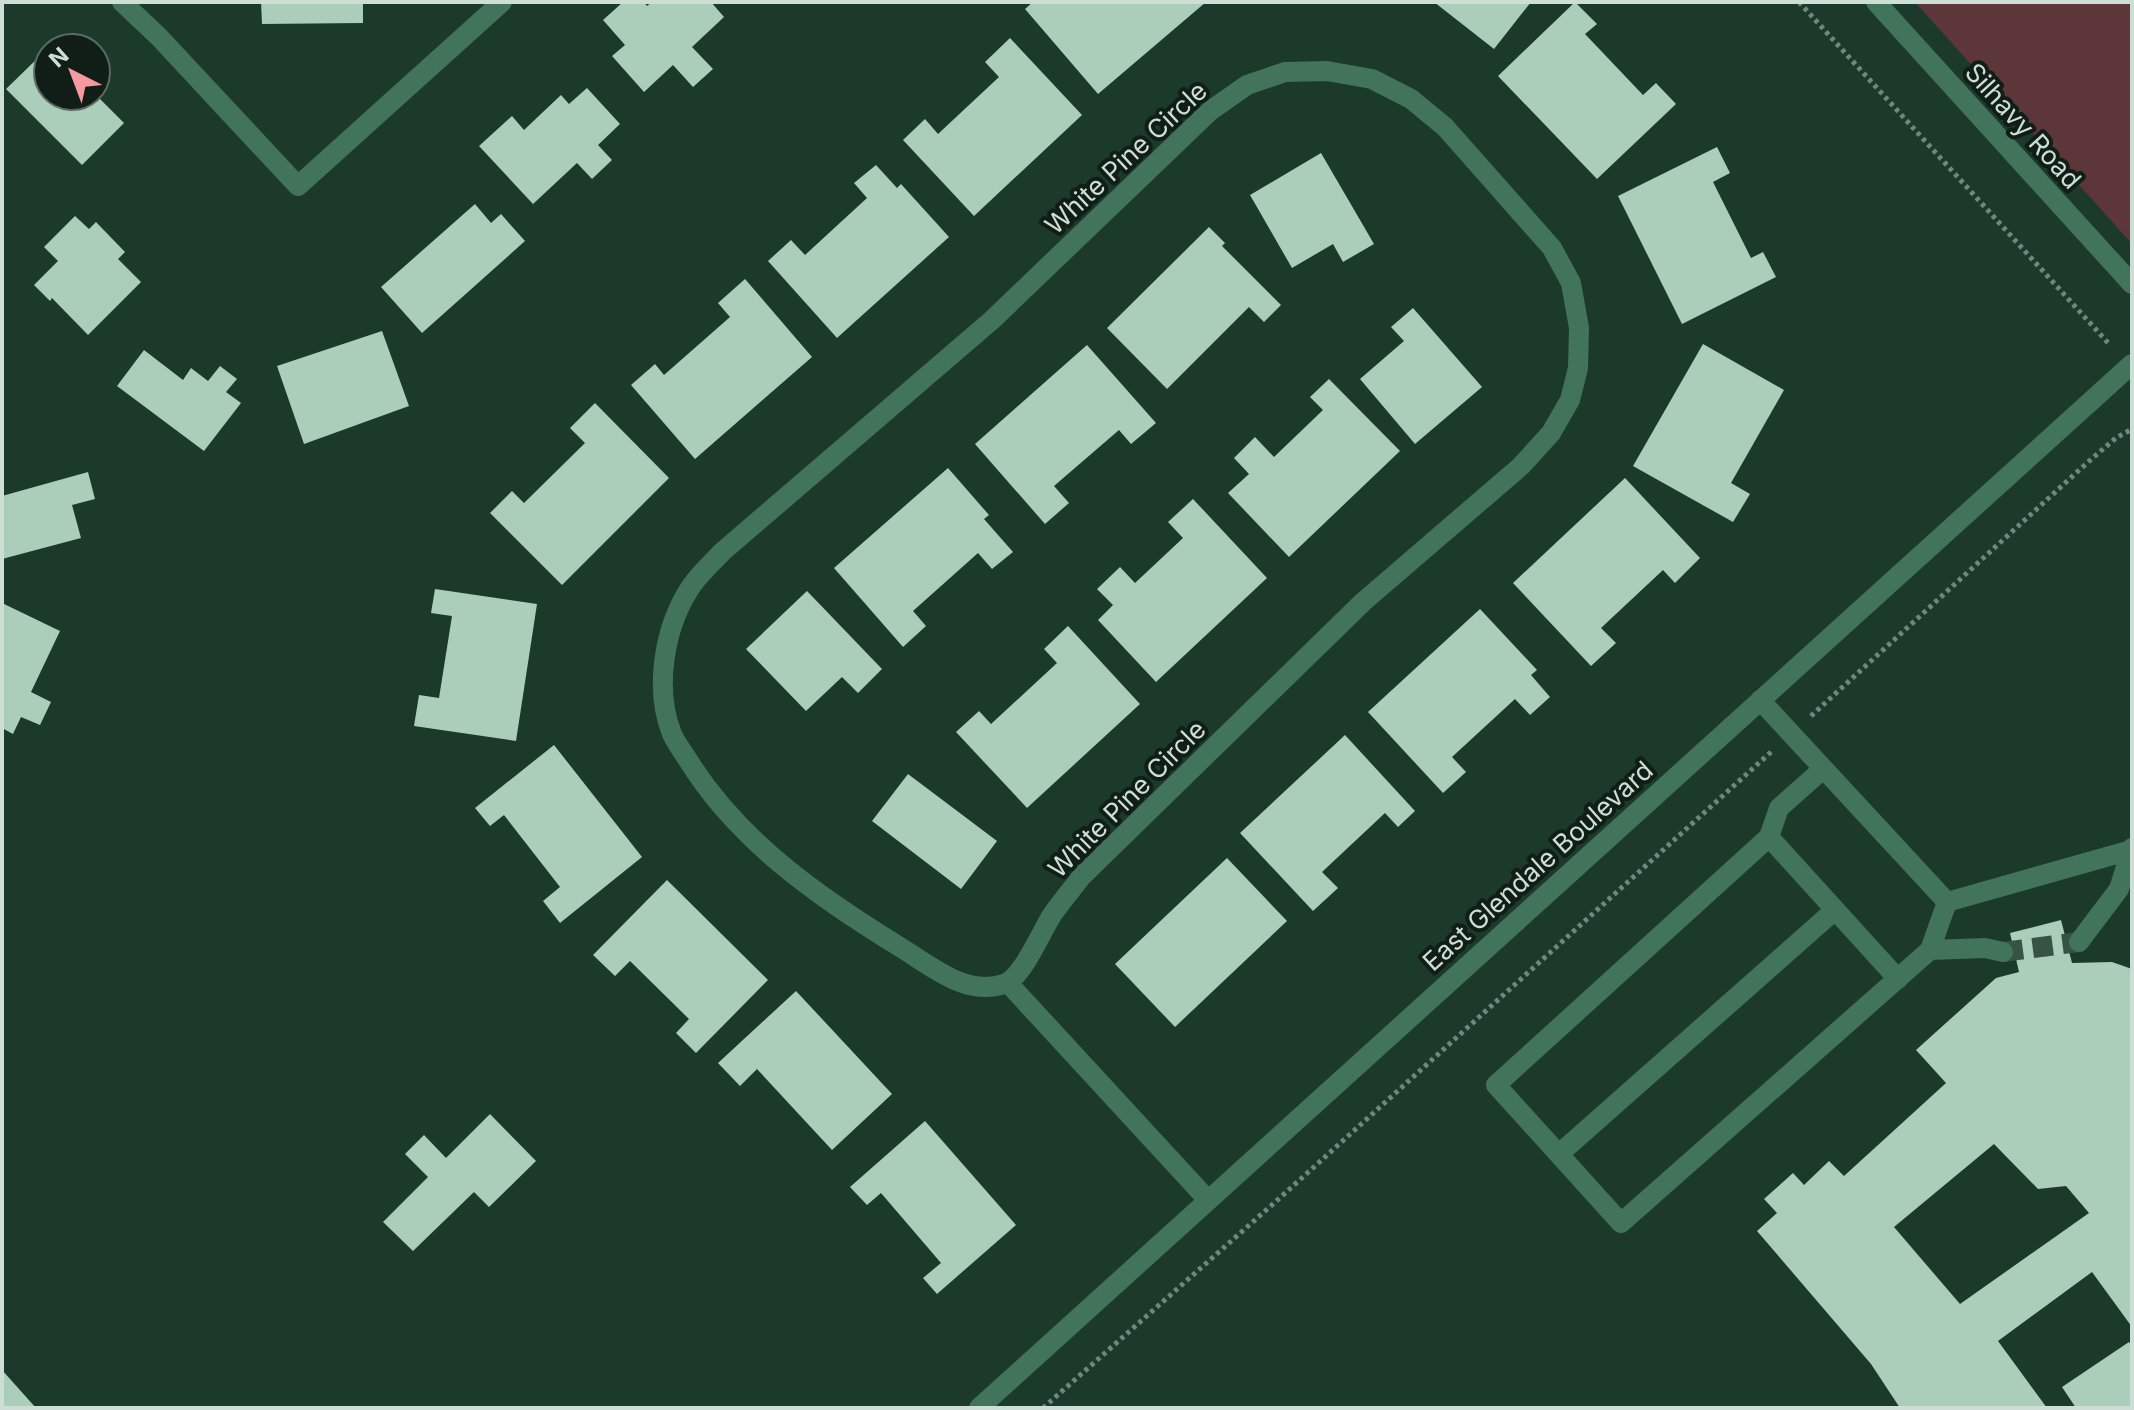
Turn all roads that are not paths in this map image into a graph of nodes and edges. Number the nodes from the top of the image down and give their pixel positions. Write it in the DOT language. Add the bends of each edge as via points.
graph roads {
  1 [pos="122,2"];
  2 [pos="502,2"];
  3 [pos="1876,2"];
  4 [pos="2132,284"];
  5 [pos="2130,365"];
  6 [pos="1760,700"];
  7 [pos="1823,769"];
  8 [pos="1769,837"];
  9 [pos="2132,849"];
  10 [pos="1947,902"];
  11 [pos="1835,910"];
  12 [pos="2079,942"];
  13 [pos="1930,950"];
  14 [pos="2003,952"];
  15 [pos="1898,979"];
  16 [pos="1008,983"];
  17 [pos="1559,1154"];
  18 [pos="1208,1200"];
  19 [pos="979,1408"];
  1 -- 2 [label="street" via="298,186"];
  3 -- 4 [label="street, Silhavy Road"];
  5 -- 6 [label="street, East Glendale Boulevard"];
  6 -- 7 [label="street"];
  6 -- 18 [label="street, East Glendale Boulevard"];
  7 -- 8 [label="street" via="1779,808"];
  7 -- 10 [label="street"];
  8 -- 11 [label="street"];
  8 -- 17 [label="street" via="1496,1085"];
  9 -- 10 [label="street"];
  9 -- 12 [label="street" via="2119,889"];
  10 -- 13 [label="street"];
  11 -- 15 [label="street"];
  11 -- 17 [label="street"];
  13 -- 14 [label="street"];
  13 -- 15 [label="street"];
  15 -- 17 [label="street" via="1621,1223"];
  16 -- 16 [label="street, White Pine Circle" via="983,988 955,981 848,915 741,827 699,778 672,734 663,694 665,653 677,614 690,587 722,552 992,320 1210,111 1247,85 1285,72 1327,71 1372,79 1411,99 1445,127 1552,248 1571,283 1579,328 1570,400 1551,433 1521,466 1363,602 1082,876"];
  16 -- 18 [label="street"];
  18 -- 19 [label="street, East Glendale Boulevard"];
}
